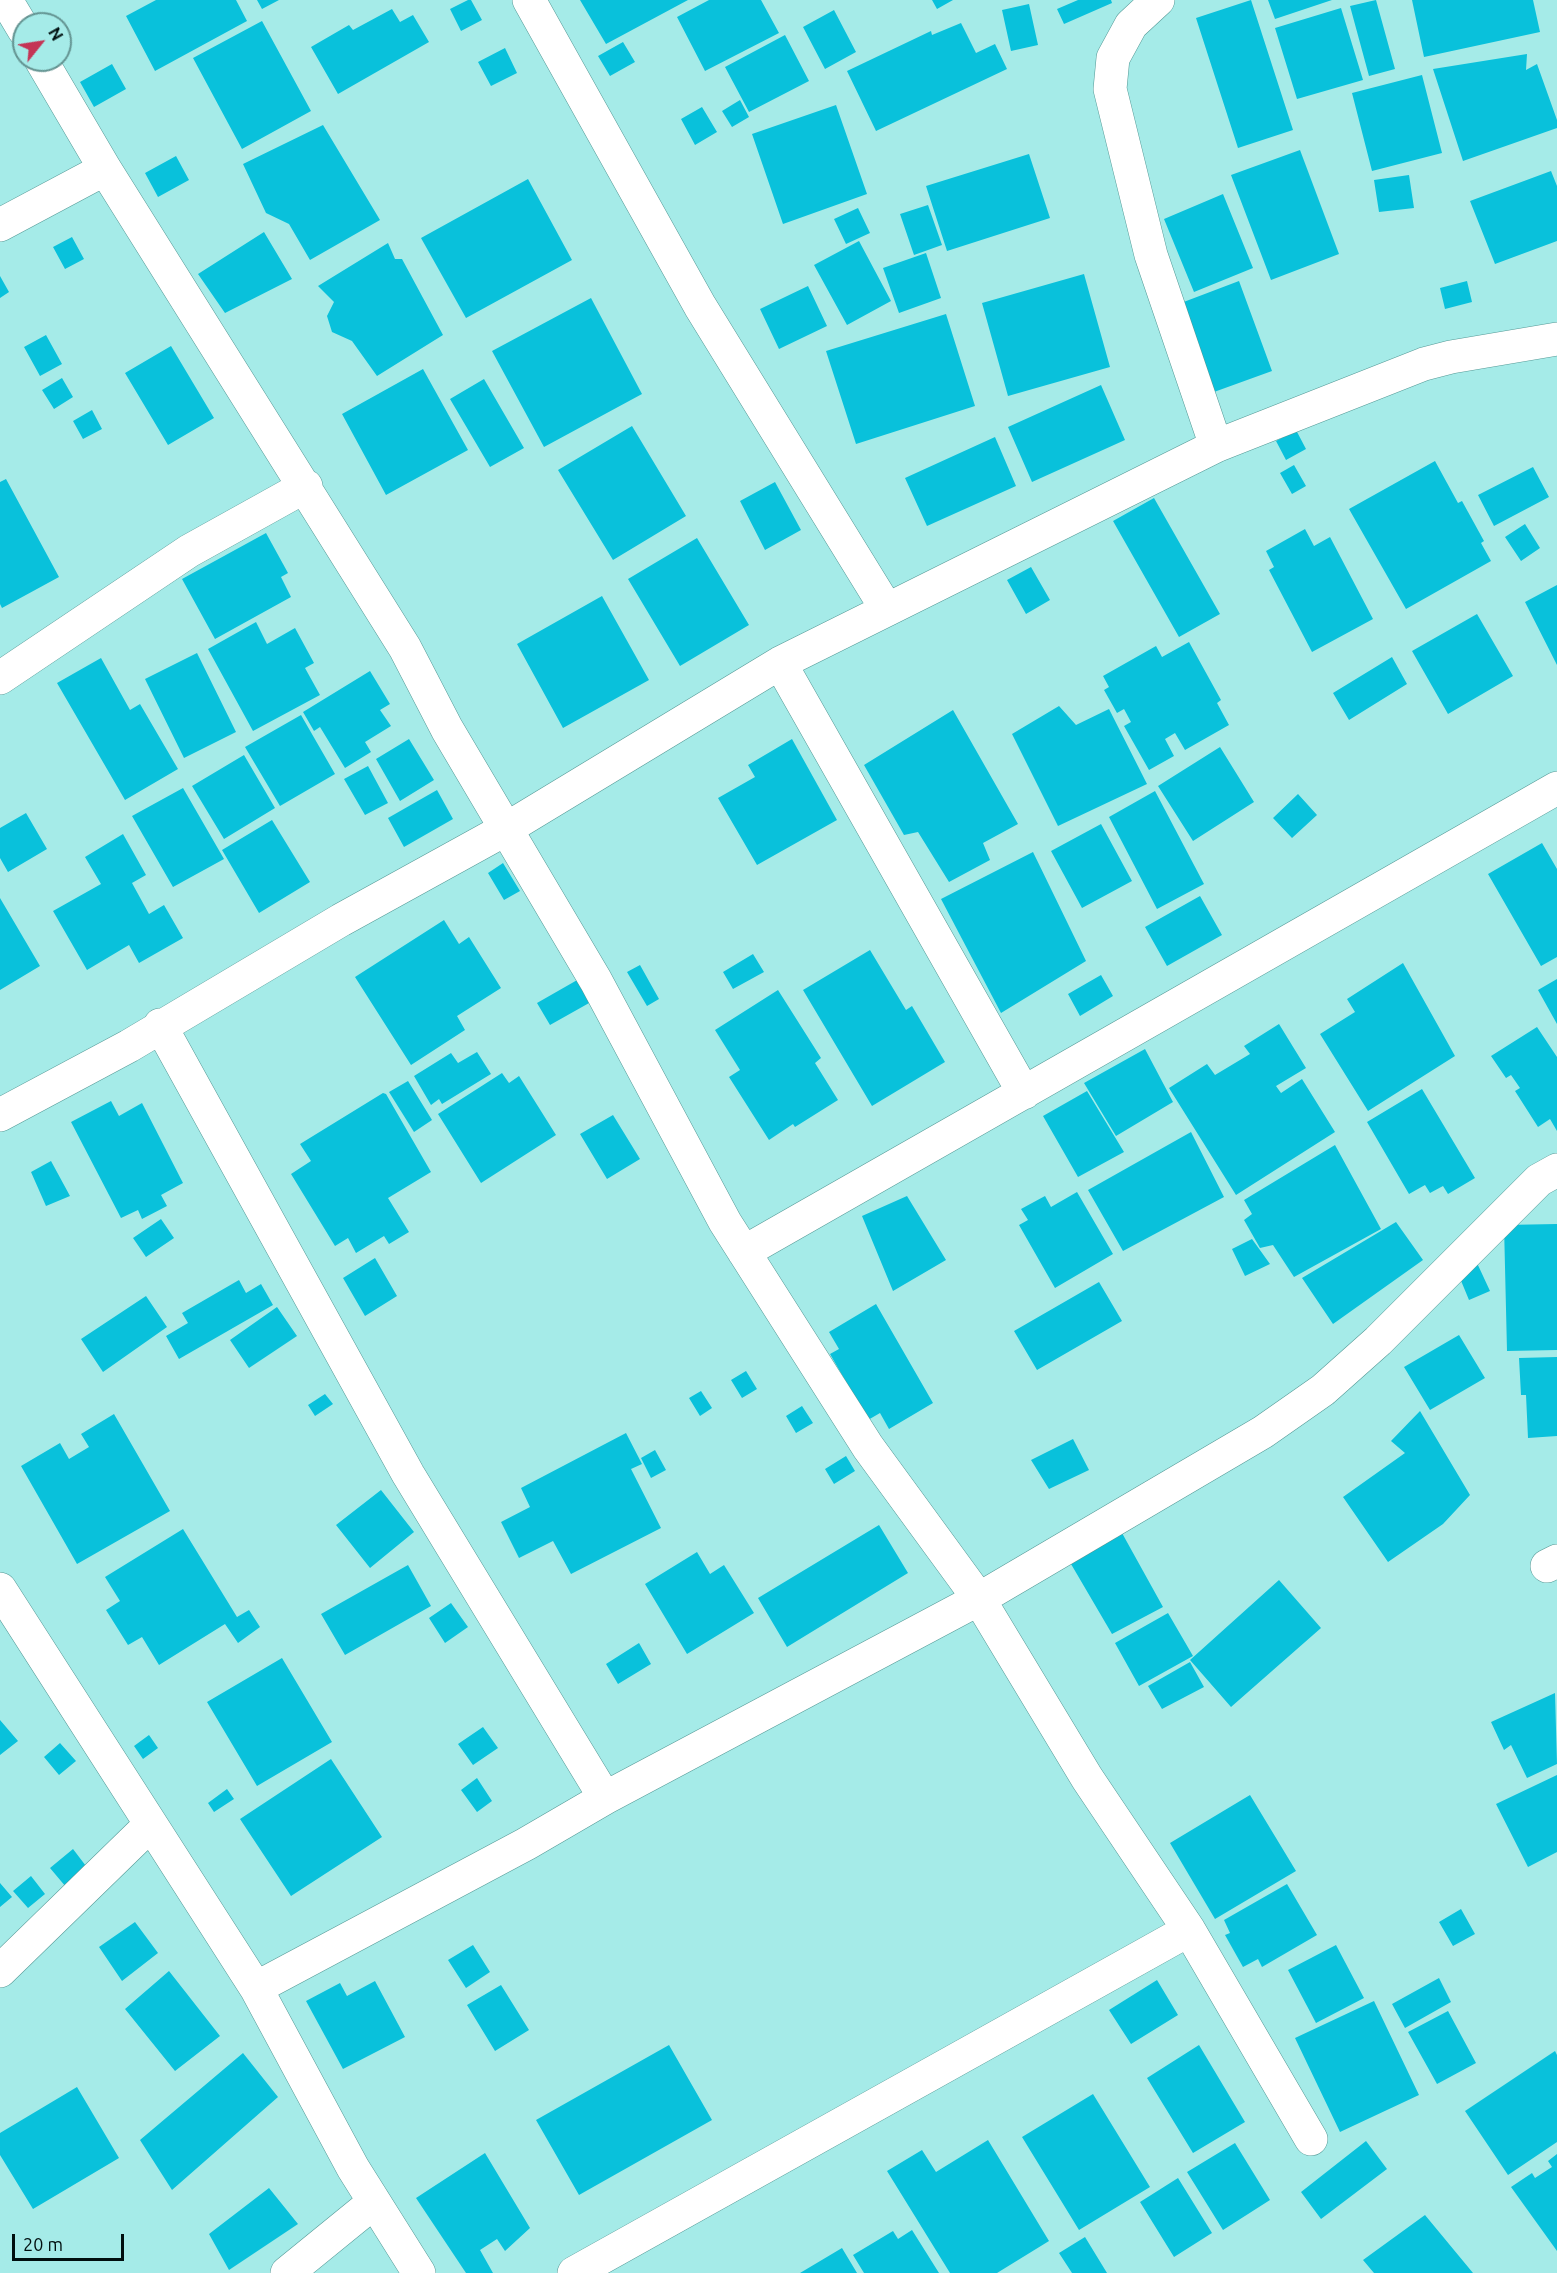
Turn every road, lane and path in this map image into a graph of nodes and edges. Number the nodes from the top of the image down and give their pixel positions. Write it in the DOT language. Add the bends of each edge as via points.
graph roads {
  1 [pos="529,0"];
  2 [pos="1158,0"];
  3 [pos="48,72"];
  4 [pos="105,169"];
  5 [pos="0,225"];
  6 [pos="1557,339"];
  7 [pos="1216,446"];
  8 [pos="306,486"];
  9 [pos="886,608"];
  10 [pos="780,663"];
  11 [pos="0,678"];
  12 [pos="1557,788"];
  13 [pos="506,829"];
  14 [pos="160,1025"];
  15 [pos="1024,1093"];
  16 [pos="0,1115"];
  17 [pos="1557,1170"];
  18 [pos="744,1252"];
  19 [pos="0,1589"];
  20 [pos="979,1599"];
  21 [pos="605,1798"];
  22 [pos="150,1825"];
  23 [pos="1189,1930"];
  24 [pos="0,1971"];
  25 [pos="256,1988"];
  26 [pos="1311,2139"];
  27 [pos="374,2203"];
  28 [pos="288,2273"];
  29 [pos="419,2273"];
  30 [pos="574,2273"];
  1 -- 9 [label="street" via="700,306"];
  2 -- 7 [label="street" via="1131,25 1113,58 1110,89 1151,255"];
  3 -- 4 [label="street"];
  4 -- 5 [label="street"];
  4 -- 8 [label="street"];
  6 -- 7 [label="street" via="1424,364"];
  7 -- 9 [label="street"];
  8 -- 11 [label="street" via="189,551"];
  8 -- 13 [label="street" via="405,648"];
  9 -- 10 [label="street"];
  10 -- 13 [label="street"];
  10 -- 15 [label="street"];
  12 -- 15 [label="street"];
  13 -- 14 [label="street"];
  13 -- 18 [label="street" via="596,981"];
  14 -- 16 [label="street" via="129,1046"];
  14 -- 21 [label="street" via="408,1474"];
  15 -- 18 [label="street"];
  17 -- 20 [label="street" via="1539,1180 1378,1341 1323,1390 1263,1432"];
  18 -- 20 [label="street" via="868,1447"];
  19 -- 22 [label="street"];
  20 -- 21 [label="street"];
  20 -- 23 [label="street" via="1087,1778"];
  21 -- 25 [label="street"];
  22 -- 24 [label="street"];
  22 -- 25 [label="street"];
  23 -- 26 [label="street"];
  23 -- 30 [label="street"];
  25 -- 27 [label="street"];
  27 -- 28 [label="street"];
  27 -- 29 [label="street"];
}
